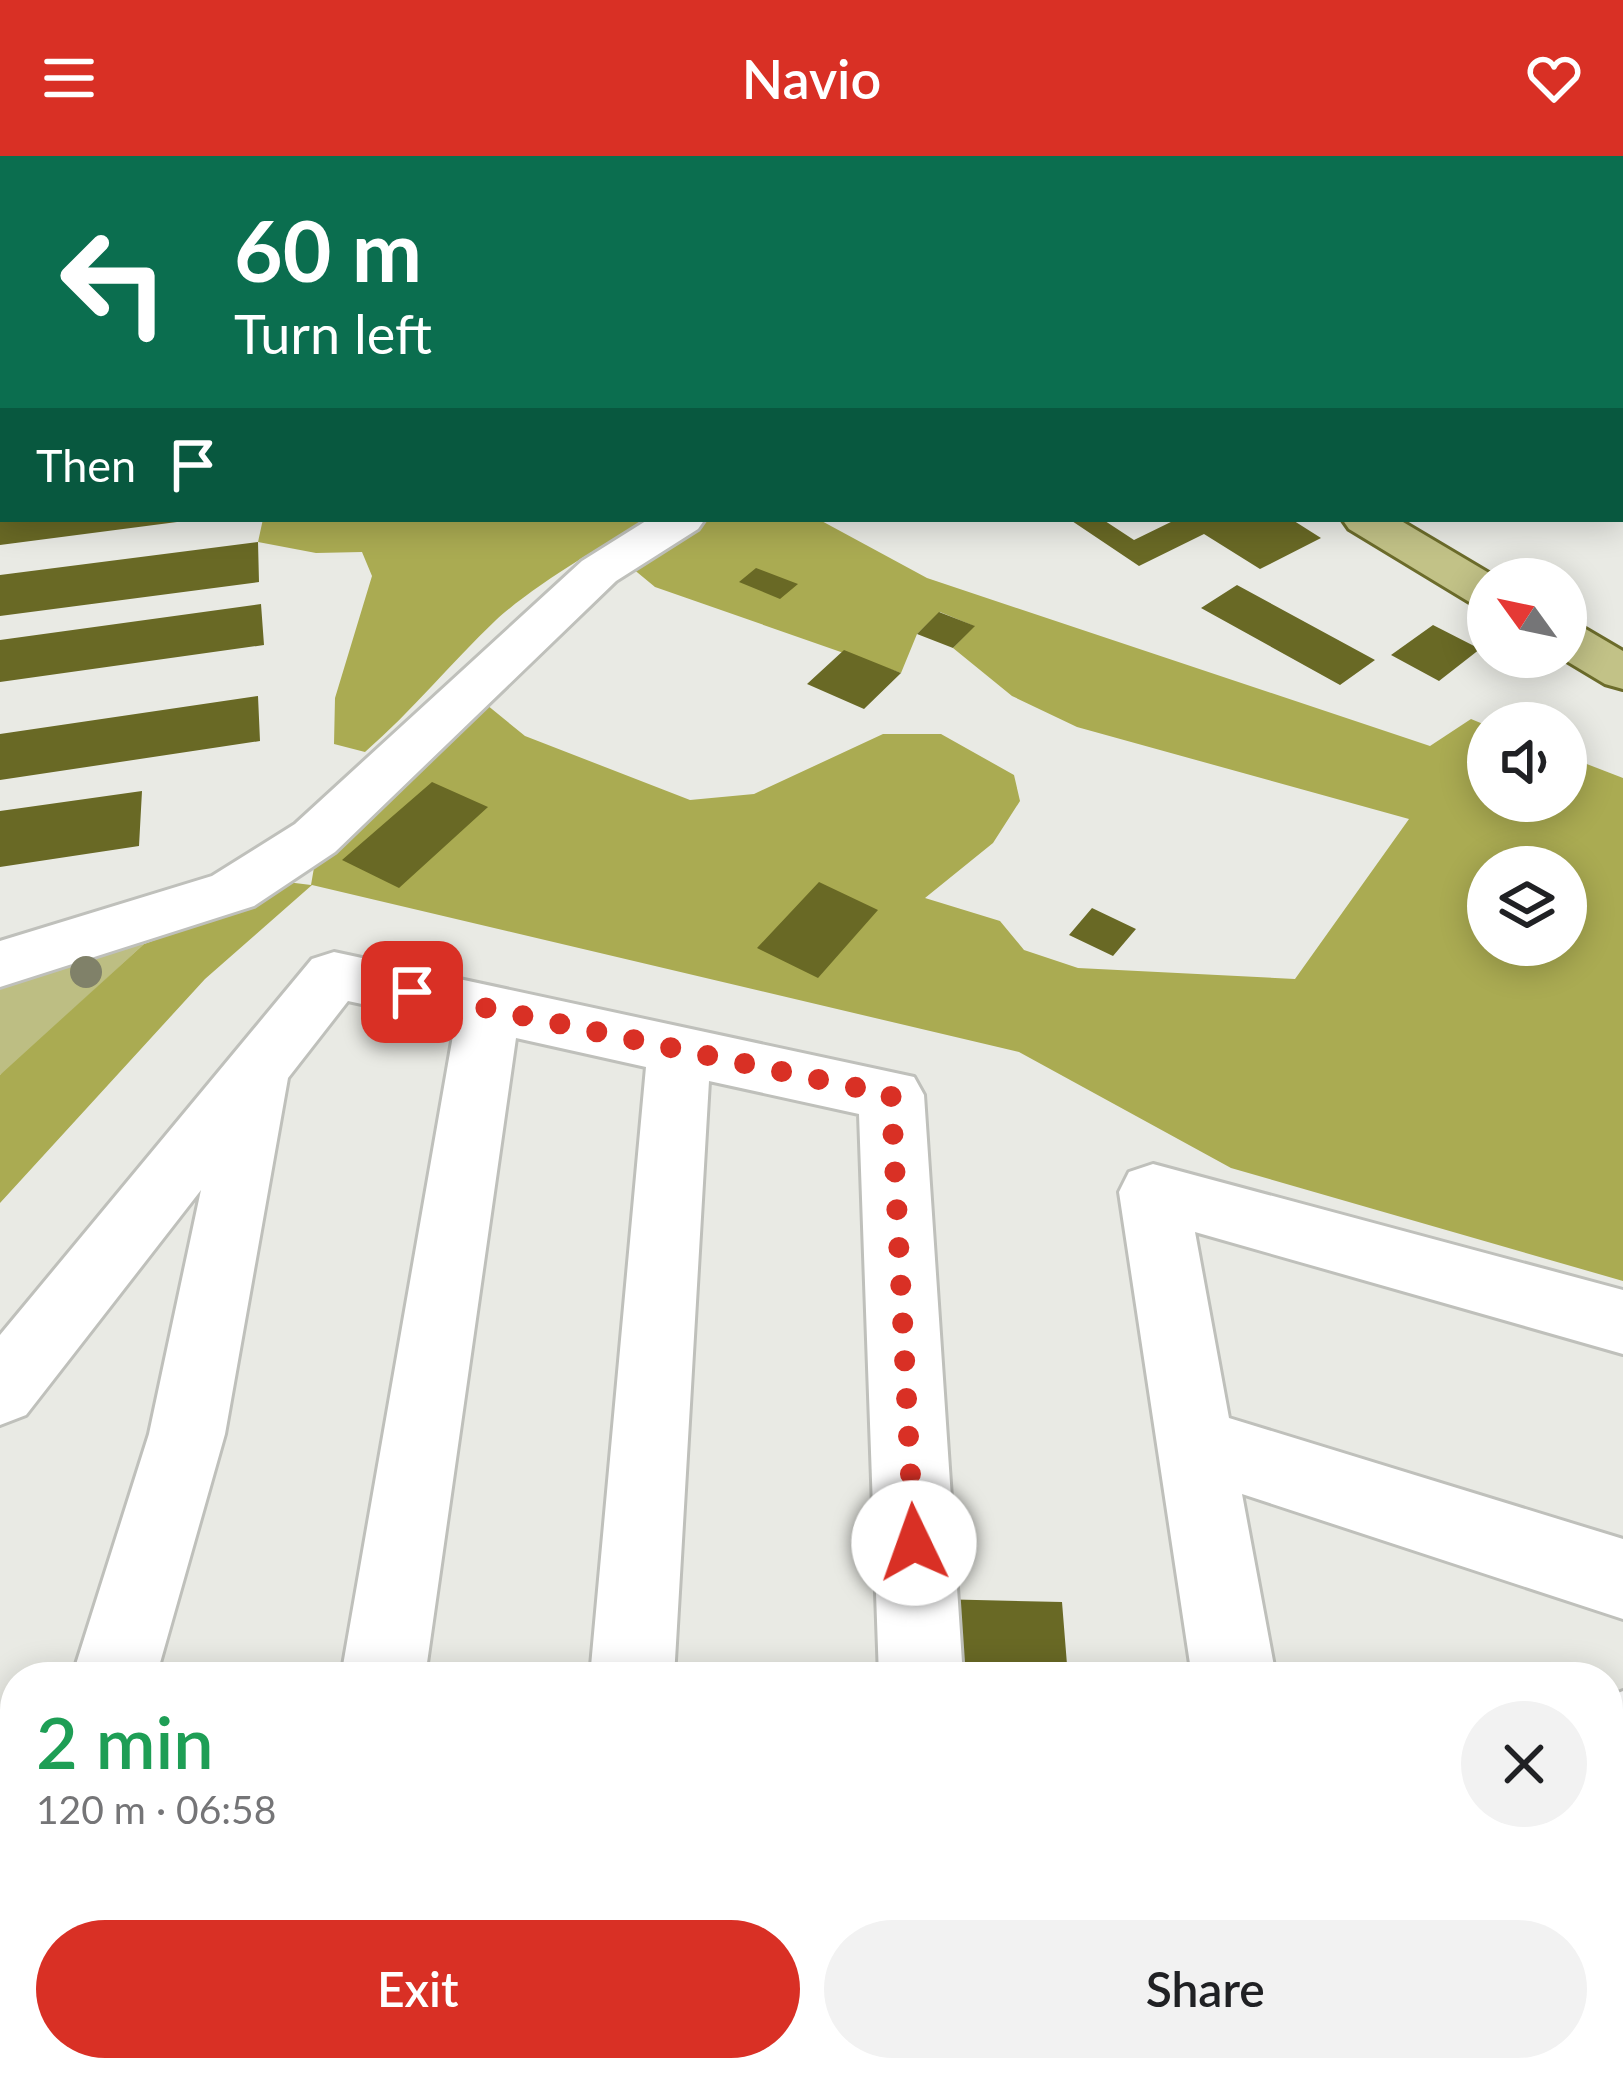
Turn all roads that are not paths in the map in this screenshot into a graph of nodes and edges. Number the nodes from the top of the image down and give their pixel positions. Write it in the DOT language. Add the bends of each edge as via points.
graph roads {
  1 [pos="677,522"];
  2 [pos="1370,522"];
  3 [pos="1467,580"];
  4 [pos="1587,652"];
  5 [pos="1623,674"];
  6 [pos="0,964"];
  7 [pos="489,1008"];
  8 [pos="680,1051"];
  9 [pos="259,1070"];
  10 [pos="1623,1322"];
  11 [pos="0,1390"];
  12 [pos="1198,1444"];
  13 [pos="1623,1579"];
  14 [pos="119,1662"];
  15 [pos="385,1662"];
  16 [pos="633,1662"];
  17 [pos="920,1662"];
  18 [pos="1232,1662"];
  1 -- 6 [label="street" via="599,571 315,838 233,891"];
  2 -- 3 [label="main road"];
  4 -- 5 [label="main road"];
  7 -- 8 [label="street"];
  7 -- 9 [label="street" via="334,975"];
  7 -- 15 [label="street"];
  8 -- 16 [label="street"];
  8 -- 17 [label="street" via="891,1095"];
  9 -- 11 [label="street"];
  9 -- 14 [label="street" via="187,1434"];
  10 -- 12 [label="street" via="1153,1192"];
  12 -- 13 [label="street"];
  12 -- 18 [label="street"];
}
